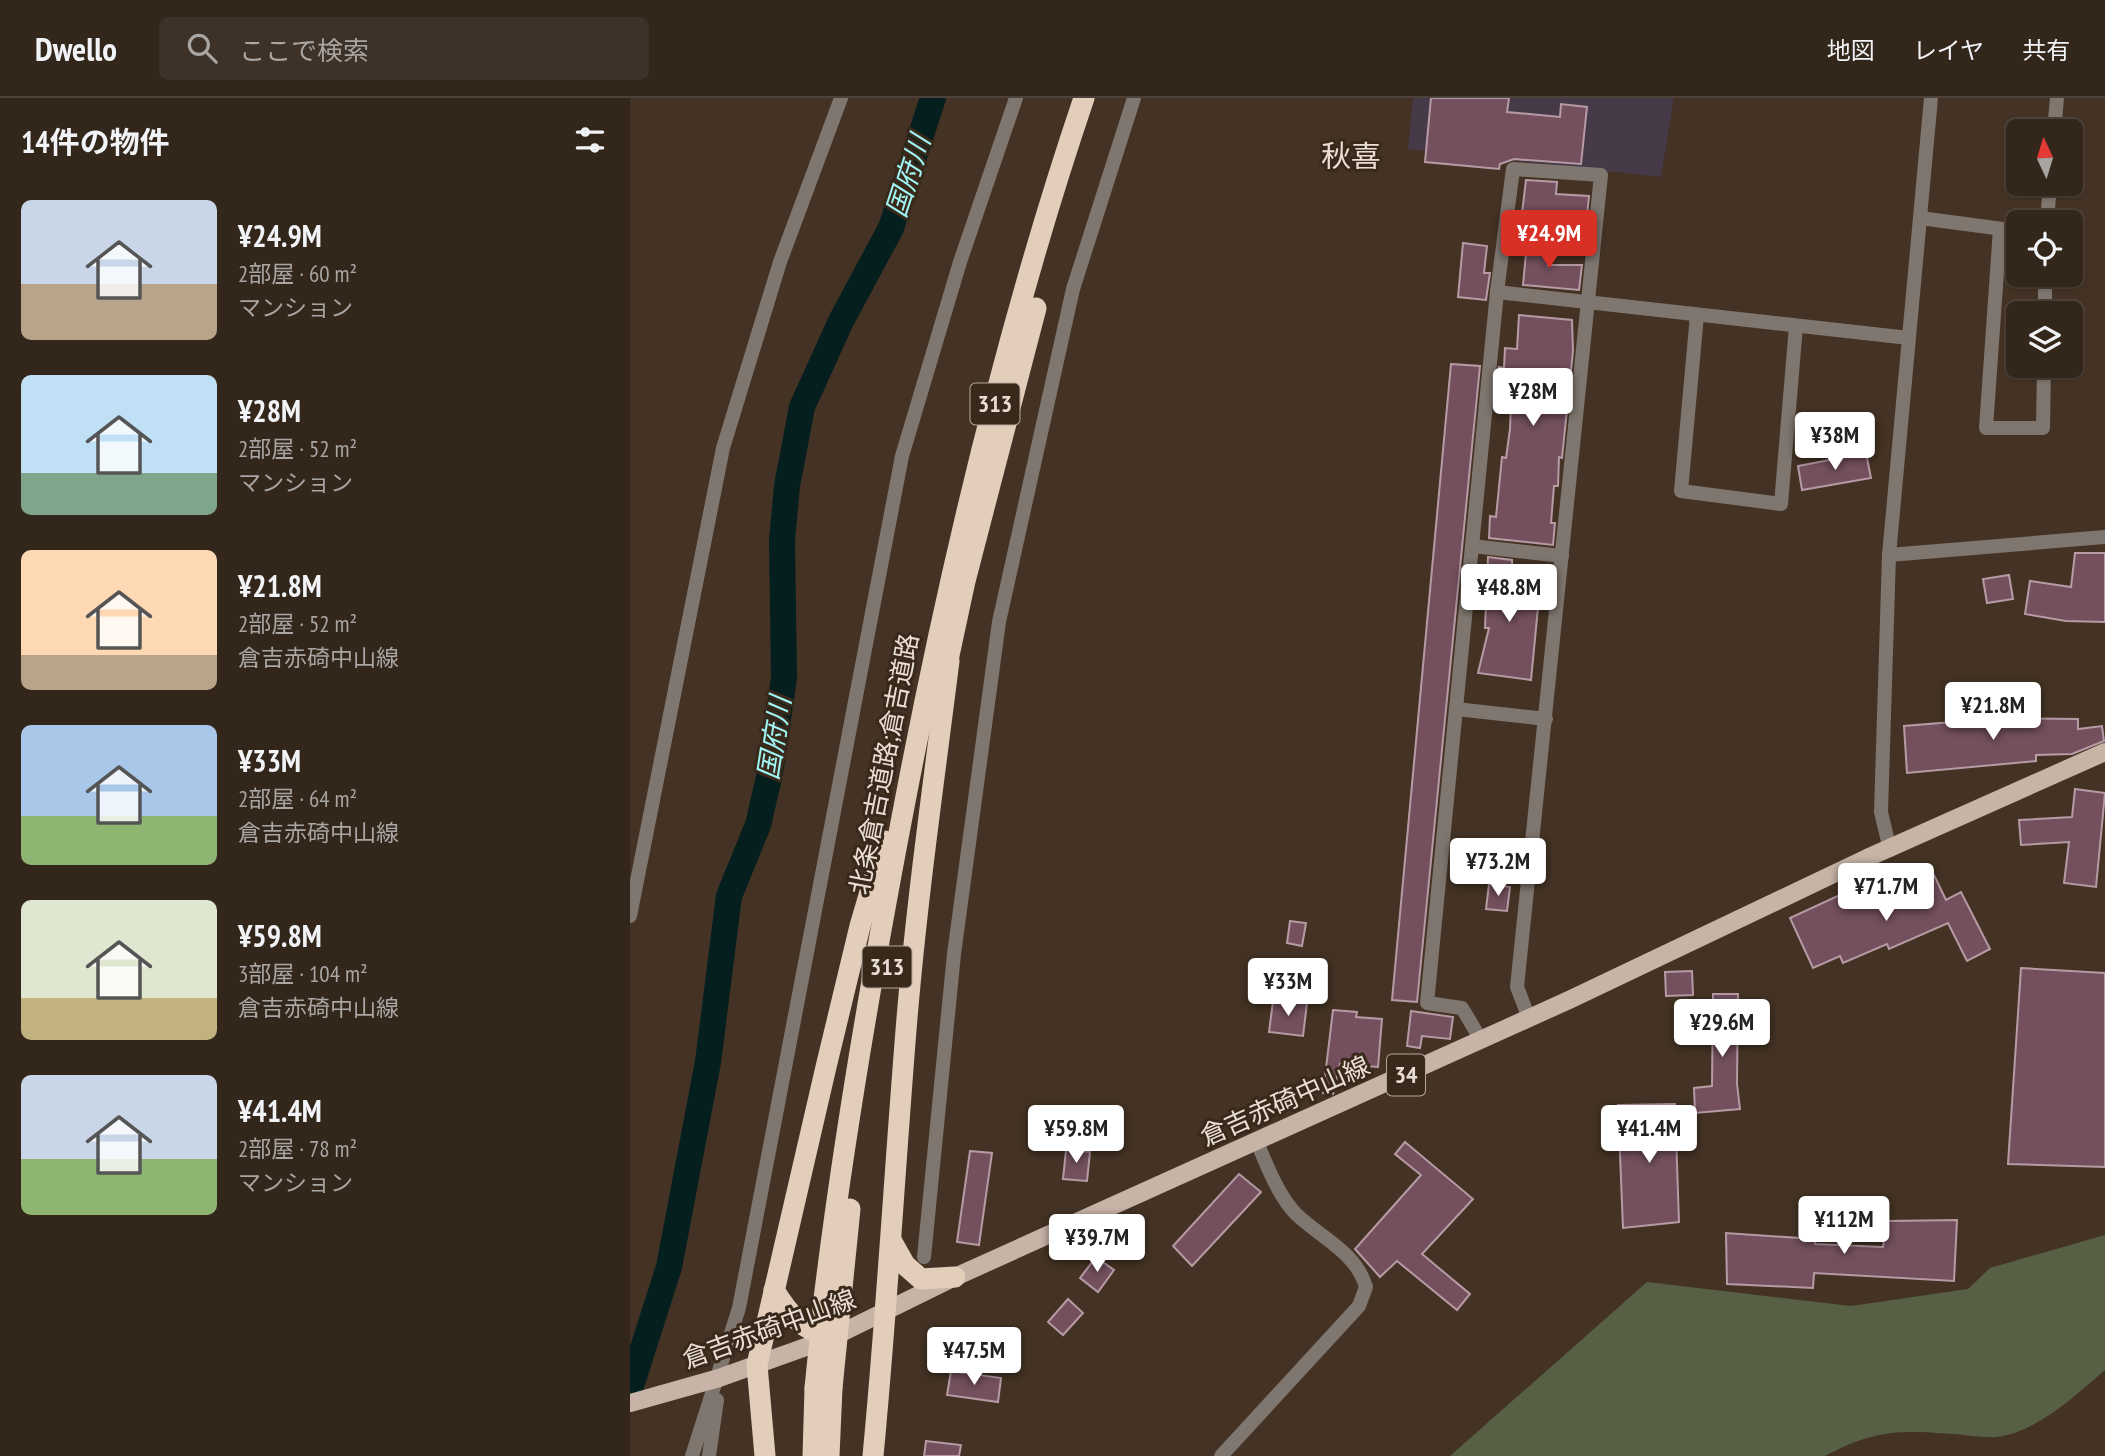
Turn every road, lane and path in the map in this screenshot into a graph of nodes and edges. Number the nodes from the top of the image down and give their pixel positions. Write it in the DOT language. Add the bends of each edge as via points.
graph roads {
  1 [pos="841,98"];
  2 [pos="1016,98"];
  3 [pos="1084,98"];
  4 [pos="1098,98"];
  5 [pos="1134,98"];
  6 [pos="1931,98"];
  7 [pos="2057,98"];
  8 [pos="2055,119"];
  9 [pos="1920,218"];
  10 [pos="2000,229"];
  11 [pos="2006,230"];
  12 [pos="1497,292"];
  13 [pos="1589,302"];
  14 [pos="1697,314"];
  15 [pos="1796,326"];
  16 [pos="1909,338"];
  17 [pos="2044,378"];
  18 [pos="2105,537"];
  19 [pos="1472,546"];
  20 [pos="1889,555"];
  21 [pos="1562,556"];
  22 [pos="952,638"];
  23 [pos="1456,709"];
  24 [pos="922,714"];
  25 [pos="1546,719"];
  26 [pos="2105,752"];
  27 [pos="1891,850"];
  28 [pos="630,916"];
  29 [pos="1529,1018"];
  30 [pos="1481,1040"];
  31 [pos="1257,1142"];
  32 [pos="892,1242"];
  33 [pos="924,1257"];
  34 [pos="955,1278"];
  35 [pos="774,1290"];
  36 [pos="832,1299"];
  37 [pos="886,1313"];
  38 [pos="831,1338"];
  39 [pos="758,1365"];
  40 [pos="719,1378"];
  41 [pos="824,1388"];
  42 [pos="630,1403"];
  43 [pos="692,1456"];
  44 [pos="709,1456"];
  45 [pos="765,1456"];
  46 [pos="813,1456"];
  47 [pos="829,1456"];
  48 [pos="873,1456"];
  49 [pos="1221,1456"];
  1 -- 28 [label="street" via="780,262 723,448"];
  2 -- 40 [label="street" via="960,262 902,456 739,1308"];
  3 -- 24 [label="highway, 北条倉吉道路;倉吉道路 / 313" via="984,441 949,578"];
  4 -- 22 [label="highway, 北条倉吉道路;倉吉道路 / 313" via="1013,393"];
  5 -- 33 [label="street" via="1067,314 999,622 954,954"];
  6 -- 9 [label="street"];
  7 -- 8 [label="street"];
  9 -- 10 [label="street"];
  9 -- 16 [label="street"];
  10 -- 11 [label="street"];
  10 -- 17 [label="street" via="1986,428 2043,428"];
  12 -- 13 [label="street"];
  12 -- 13 [label="street" via="1513,169 1601,175"];
  12 -- 19 [label="street"];
  13 -- 14 [label="street"];
  13 -- 21 [label="street"];
  14 -- 15 [label="street"];
  14 -- 15 [label="street" via="1681,491 1781,504"];
  15 -- 16 [label="street"];
  16 -- 20 [label="street"];
  18 -- 20 [label="street"];
  19 -- 21 [label="street"];
  19 -- 23 [label="street"];
  20 -- 27 [label="street" via="1881,812"];
  21 -- 25 [label="street"];
  22 -- 32 [label="highway" via="907,1017"];
  22 -- 36 [label="highway, 北条倉吉道路;倉吉道路 / 313" via="897,906"];
  23 -- 25 [label="street"];
  23 -- 30 [label="street" via="1427,1003 1462,1008"];
  24 -- 35 [label="highway" via="860,926"];
  24 -- 36 [label="highway, 北条倉吉道路;倉吉道路 / 313" via="847,1124"];
  25 -- 29 [label="street" via="1517,988"];
  26 -- 27 [label="main road, 倉吉赤碕中山線 / 34"];
  27 -- 29 [label="main road, 倉吉赤碕中山線 / 34"];
  29 -- 30 [label="main road, 倉吉赤碕中山線 / 34"];
  30 -- 31 [label="main road, 倉吉赤碕中山線 / 34"];
  31 -- 34 [label="main road, 倉吉赤碕中山線 / 34"];
  31 -- 49 [label="street" via="1294,1212 1355,1262 1366,1287 1359,1306"];
  32 -- 34 [label="highway" via="905,1265 921,1279"];
  32 -- 37 [label="highway"];
  34 -- 37 [label="main road, 倉吉赤碕中山線 / 34"];
  35 -- 38 [label="highway" via="788,1312 810,1332"];
  35 -- 39 [label="highway"];
  36 -- 41 [label="highway, 北条倉吉道路;倉吉道路 / 313, bridge"];
  37 -- 38 [label="main road, 倉吉赤碕中山線 / 34"];
  37 -- 48 [label="highway"];
  38 -- 39 [label="main road, 倉吉赤碕中山線 / 34"];
  39 -- 40 [label="main road, 倉吉赤碕中山線 / 34"];
  39 -- 45 [label="highway"];
  40 -- 42 [label="main road, 倉吉赤碕中山線 / 34"];
  40 -- 43 [label="street"];
  40 -- 44 [label="street"];
  41 -- 46 [label="highway, 北条倉吉道路;倉吉道路 / 313"];
  41 -- 47 [label="highway, 北条倉吉道路;倉吉道路 / 313"];
}
